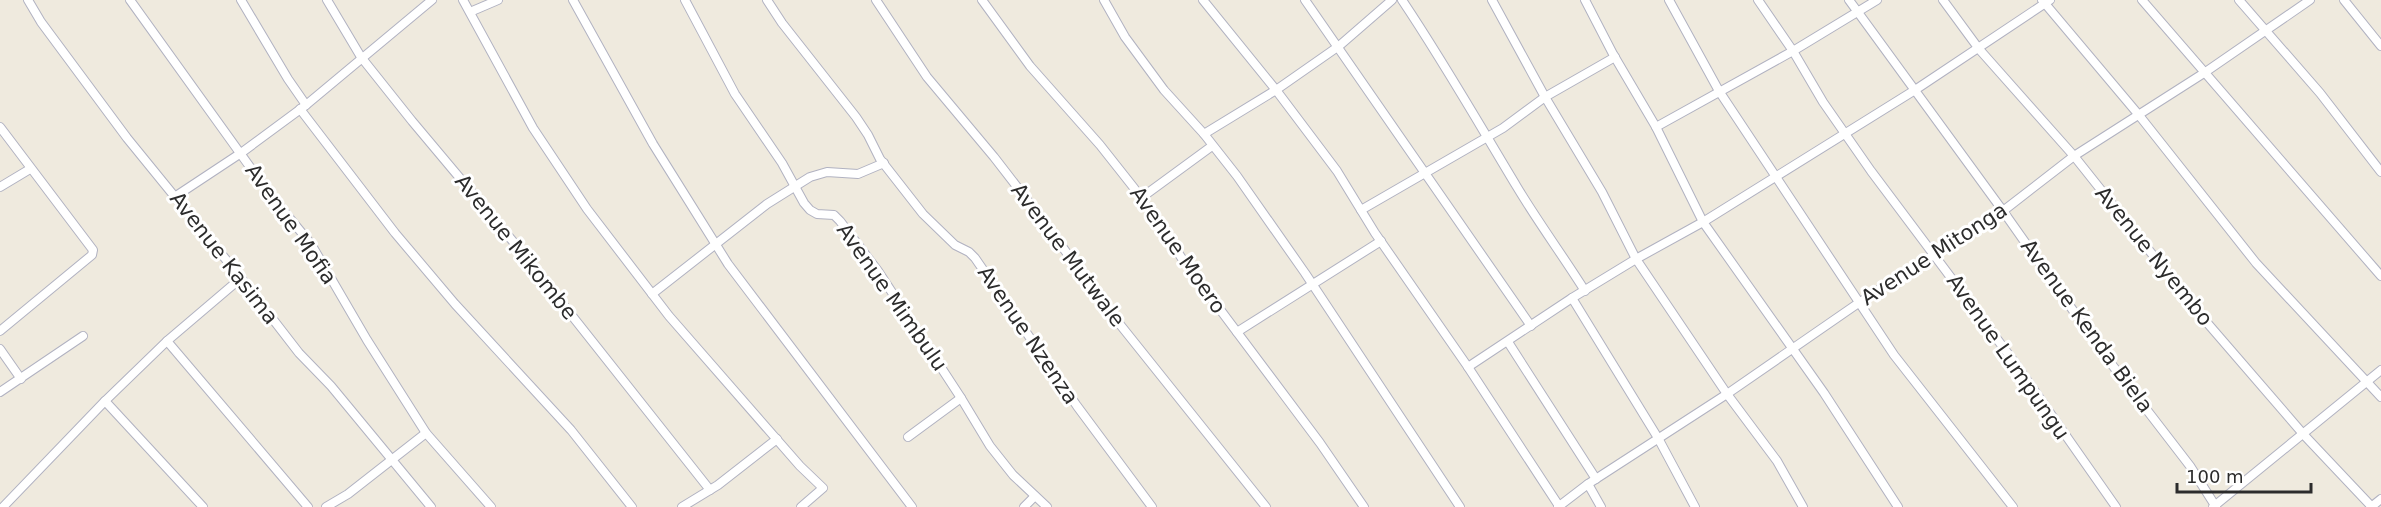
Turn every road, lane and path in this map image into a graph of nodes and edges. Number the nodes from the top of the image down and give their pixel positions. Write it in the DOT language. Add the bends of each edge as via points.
graph roads {
  1 [pos="28,0"];
  2 [pos="130,0"];
  3 [pos="242,0"];
  4 [pos="327,0"];
  5 [pos="432,0"];
  6 [pos="463,0"];
  7 [pos="498,0"];
  8 [pos="573,0"];
  9 [pos="685,0"];
  10 [pos="767,0"];
  11 [pos="876,0"];
  12 [pos="982,0"];
  13 [pos="1104,0"];
  14 [pos="1203,0"];
  15 [pos="1305,0"];
  16 [pos="1392,0"];
  17 [pos="1402,0"];
  18 [pos="1492,0"];
  19 [pos="1585,0"];
  20 [pos="1669,0"];
  21 [pos="1758,0"];
  22 [pos="1849,0"];
  23 [pos="1877,0"];
  24 [pos="1943,0"];
  25 [pos="2142,0"];
  26 [pos="2239,0"];
  27 [pos="2310,0"];
  28 [pos="2344,0"];
  29 [pos="2045,1"];
  30 [pos="470,12"];
  31 [pos="1857,12"];
  32 [pos="2264,31"];
  33 [pos="1339,46"];
  34 [pos="2381,46"];
  35 [pos="1979,48"];
  36 [pos="1793,51"];
  37 [pos="361,57"];
  38 [pos="1615,57"];
  39 [pos="2204,73"];
  40 [pos="1276,90"];
  41 [pos="1915,90"];
  42 [pos="1719,91"];
  43 [pos="1545,97"];
  44 [pos="303,107"];
  45 [pos="2138,114"];
  46 [pos="0,127"];
  47 [pos="1656,127"];
  48 [pos="1846,133"];
  49 [pos="1204,134"];
  50 [pos="1488,137"];
  51 [pos="1212,146"];
  52 [pos="241,153"];
  53 [pos="2074,156"];
  54 [pos="884,163"];
  55 [pos="30,169"];
  56 [pos="1427,172"];
  57 [pos="2381,172"];
  58 [pos="1774,176"];
  59 [pos="795,186"];
  60 [pos="0,187"];
  61 [pos="176,196"];
  62 [pos="1141,198"];
  63 [pos="1361,210"];
  64 [pos="2003,211"];
  65 [pos="1703,222"];
  66 [pos="1381,241"];
  67 [pos="716,242"];
  68 [pos="1934,253"];
  69 [pos="1635,259"];
  70 [pos="2381,276"];
  71 [pos="242,278"];
  72 [pos="1312,284"];
  73 [pos="1585,291"];
  74 [pos="652,294"];
  75 [pos="1572,298"];
  76 [pos="1860,302"];
  77 [pos="1531,326"];
  78 [pos="0,332"];
  79 [pos="1237,332"];
  80 [pos="83,336"];
  81 [pos="167,341"];
  82 [pos="1508,342"];
  83 [pos="1792,348"];
  84 [pos="0,349"];
  85 [pos="1468,367"];
  86 [pos="2381,370"];
  87 [pos="21,379"];
  88 [pos="2366,382"];
  89 [pos="0,392"];
  90 [pos="1727,394"];
  91 [pos="2381,397"];
  92 [pos="961,398"];
  93 [pos="105,401"];
  94 [pos="426,433"];
  95 [pos="2304,435"];
  96 [pos="908,437"];
  97 [pos="1658,438"];
  98 [pos="777,439"];
  99 [pos="391,460"];
  100 [pos="1592,481"];
  101 [pos="710,490"];
  102 [pos="1035,496"];
  103 [pos="2381,500"];
  104 [pos="1558,506"];
  105 [pos="2215,506"];
  106 [pos="3,507"];
  107 [pos="202,507"];
  108 [pos="308,507"];
  109 [pos="326,507"];
  110 [pos="431,507"];
  111 [pos="491,507"];
  112 [pos="632,507"];
  113 [pos="681,507"];
  114 [pos="801,507"];
  115 [pos="910,507"];
  116 [pos="1024,507"];
  117 [pos="1047,507"];
  118 [pos="1152,507"];
  119 [pos="1266,507"];
  120 [pos="1364,507"];
  121 [pos="1460,507"];
  122 [pos="1601,507"];
  123 [pos="1695,507"];
  124 [pos="1803,507"];
  125 [pos="1898,507"];
  126 [pos="2013,507"];
  127 [pos="2116,507"];
  128 [pos="2372,507"];
  1 -- 61 [label="street, Avenue Kasima" via="127,138"];
  2 -- 52 [label="street, Avenue Mofia"];
  3 -- 44 [label="street"];
  4 -- 37 [label="street, Avenue Mikombe"];
  5 -- 37 [label="street"];
  6 -- 30 [label="street"];
  7 -- 30 [label="street"];
  8 -- 67 [label="street" via="653,144"];
  9 -- 59 [label="street, Avenue Mimbulu" via="735,94"];
  10 -- 54 [label="street, Avenue Nzenza" via="856,117"];
  11 -- 119 [label="street, Avenue Mutwale" via="927,76"];
  12 -- 62 [label="street, Avenue Moero" via="1030,66"];
  13 -- 49 [label="street" via="1125,38"];
  14 -- 40 [label="street"];
  15 -- 33 [label="street"];
  16 -- 33 [label="street"];
  17 -- 50 [label="street"];
  18 -- 43 [label="street"];
  19 -- 38 [label="street"];
  20 -- 42 [label="street"];
  21 -- 36 [label="street, Avenue Lumpungu"];
  22 -- 31 [label="street, Avenue Kenda Biela"];
  23 -- 31 [label="street"];
  24 -- 35 [label="street, Avenue Nyembo"];
  25 -- 39 [label="street"];
  26 -- 32 [label="street"];
  27 -- 32 [label="street, Avenue Mitonga"];
  28 -- 34 [label="street"];
  29 -- 35 [label="street"];
  29 -- 45 [label="street"];
  30 -- 74 [label="street" via="533,128 587,209"];
  31 -- 36 [label="street"];
  31 -- 41 [label="street, Avenue Kenda Biela"];
  32 -- 39 [label="street, Avenue Mitonga"];
  32 -- 57 [label="street" via="2320,93"];
  33 -- 40 [label="street"];
  33 -- 56 [label="street"];
  35 -- 41 [label="street"];
  35 -- 53 [label="street, Avenue Nyembo"];
  36 -- 42 [label="street"];
  36 -- 48 [label="street, Avenue Lumpungu"];
  37 -- 44 [label="street"];
  37 -- 101 [label="street, Avenue Mikombe"];
  38 -- 43 [label="street"];
  38 -- 47 [label="street"];
  39 -- 45 [label="street, Avenue Mitonga"];
  39 -- 70 [label="street"];
  40 -- 49 [label="street"];
  40 -- 63 [label="street"];
  41 -- 48 [label="street"];
  41 -- 64 [label="street, Avenue Kenda Biela"];
  42 -- 47 [label="street"];
  42 -- 58 [label="street"];
  43 -- 50 [label="street"];
  43 -- 69 [label="street" via="1602,192"];
  44 -- 52 [label="street"];
  44 -- 112 [label="street" via="395,233 454,304 571,430"];
  45 -- 53 [label="street, Avenue Mitonga"];
  45 -- 88 [label="street" via="2256,263"];
  46 -- 55 [label="street"];
  47 -- 65 [label="street"];
  48 -- 58 [label="street"];
  48 -- 68 [label="street, Avenue Lumpungu"];
  49 -- 51 [label="street"];
  50 -- 56 [label="street"];
  50 -- 73 [label="street"];
  51 -- 62 [label="street"];
  51 -- 72 [label="street"];
  52 -- 61 [label="street"];
  52 -- 94 [label="street, Avenue Mofia" via="311,244"];
  53 -- 64 [label="street, Avenue Mitonga"];
  53 -- 95 [label="street, Avenue Nyembo" via="2203,318"];
  54 -- 59 [label="street" via="858,174 821,172"];
  54 -- 118 [label="street, Avenue Nzenza" via="923,214 975,258"];
  55 -- 60 [label="street"];
  55 -- 78 [label="street" via="92,248 92,255"];
  56 -- 63 [label="street"];
  56 -- 77 [label="street"];
  58 -- 65 [label="street"];
  58 -- 76 [label="street"];
  59 -- 67 [label="street"];
  59 -- 92 [label="street, Avenue Mimbulu" via="810,210 834,215 840,221 878,271"];
  61 -- 71 [label="street, Avenue Kasima"];
  62 -- 79 [label="street, Avenue Moero"];
  63 -- 66 [label="street"];
  64 -- 68 [label="street, Avenue Mitonga"];
  64 -- 105 [label="street, Avenue Kenda Biela" via="2103,353 2190,466"];
  65 -- 69 [label="street"];
  65 -- 83 [label="street"];
  66 -- 72 [label="street"];
  66 -- 85 [label="street"];
  67 -- 74 [label="street"];
  67 -- 115 [label="street" via="728,264"];
  68 -- 76 [label="street, Avenue Mitonga"];
  68 -- 127 [label="street, Avenue Lumpungu"];
  69 -- 73 [label="street"];
  69 -- 90 [label="street"];
  71 -- 81 [label="street"];
  71 -- 99 [label="street, Avenue Kasima" via="299,354 331,386"];
  72 -- 79 [label="street"];
  72 -- 121 [label="street"];
  73 -- 75 [label="street"];
  74 -- 98 [label="street"];
  75 -- 77 [label="street"];
  75 -- 97 [label="street"];
  76 -- 83 [label="street, Avenue Mitonga"];
  76 -- 126 [label="street" via="1894,355"];
  77 -- 82 [label="street"];
  79 -- 120 [label="street, Avenue Moero"];
  80 -- 87 [label="street"];
  81 -- 93 [label="street"];
  81 -- 108 [label="street"];
  82 -- 85 [label="street"];
  82 -- 100 [label="street"];
  83 -- 90 [label="street, Avenue Mitonga"];
  83 -- 125 [label="street"];
  84 -- 87 [label="street"];
  85 -- 104 [label="street"];
  86 -- 88 [label="street"];
  87 -- 89 [label="street"];
  88 -- 91 [label="street"];
  88 -- 95 [label="street"];
  90 -- 97 [label="street, Avenue Mitonga"];
  90 -- 124 [label="street" via="1777,460"];
  92 -- 96 [label="street"];
  92 -- 102 [label="street, Avenue Mimbulu" via="990,446"];
  93 -- 106 [label="street"];
  93 -- 107 [label="street"];
  94 -- 99 [label="street"];
  94 -- 111 [label="street, Avenue Mofia"];
  95 -- 105 [label="street"];
  95 -- 128 [label="street, Avenue Nyembo"];
  97 -- 100 [label="street, Avenue Mitonga"];
  97 -- 123 [label="street"];
  98 -- 101 [label="street"];
  98 -- 114 [label="street" via="823,490"];
  99 -- 109 [label="street"];
  99 -- 110 [label="street, Avenue Kasima"];
  100 -- 104 [label="street, Avenue Mitonga"];
  100 -- 122 [label="street"];
  101 -- 113 [label="street"];
  102 -- 116 [label="street"];
  102 -- 117 [label="street, Avenue Mimbulu"];
  103 -- 128 [label="street"];
}
